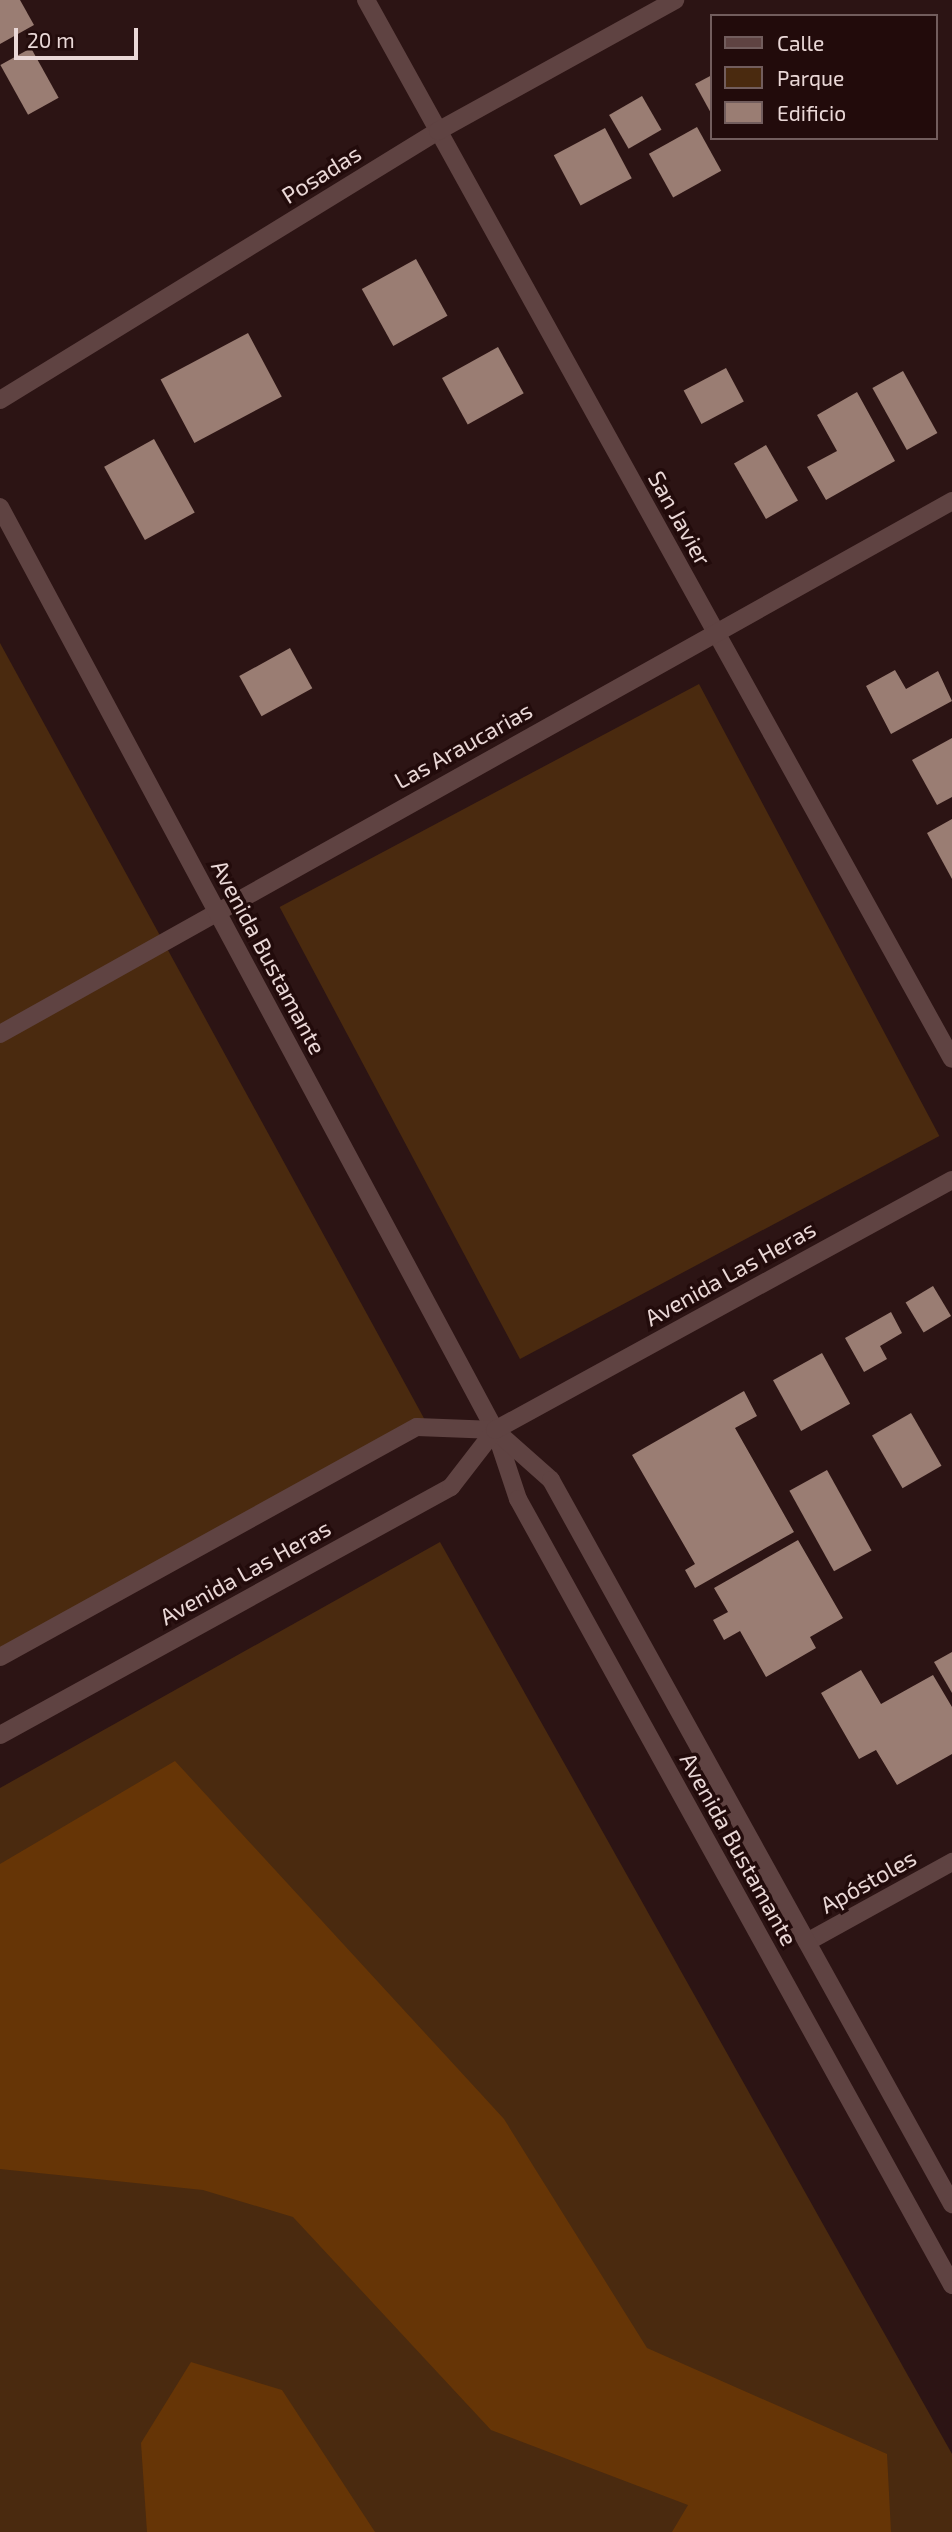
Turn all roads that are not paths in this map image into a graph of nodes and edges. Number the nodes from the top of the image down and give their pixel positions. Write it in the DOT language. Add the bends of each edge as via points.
graph roads {
  1 [pos="366,0"];
  2 [pos="675,0"];
  3 [pos="438,131"];
  4 [pos="0,400"];
  5 [pos="952,501"];
  6 [pos="0,507"];
  7 [pos="716,631"];
  8 [pos="217,912"];
  9 [pos="0,1034"];
  10 [pos="952,1059"];
  11 [pos="952,1180"];
  12 [pos="495,1430"];
  13 [pos="0,1657"];
  14 [pos="0,1735"];
  15 [pos="952,1862"];
  16 [pos="807,1942"];
  17 [pos="952,2204"];
  18 [pos="952,2285"];
  1 -- 3 [label="main road, San Javier"];
  2 -- 3 [label="main road, Posadas"];
  3 -- 4 [label="main road, Posadas"];
  3 -- 7 [label="main road, San Javier"];
  5 -- 7 [label="main road, Las Araucarias"];
  6 -- 8 [label="main road, Avenida Bustamante"];
  7 -- 8 [label="main road, Las Araucarias"];
  7 -- 10 [label="main road, San Javier"];
  8 -- 9 [label="main road, Las Araucarias"];
  8 -- 12 [label="main road, Avenida Bustamante"];
  11 -- 12 [label="main road, Avenida Las Heras"];
  12 -- 13 [label="main road, Avenida Las Heras" via="417,1427"];
  12 -- 14 [label="main road, Avenida Las Heras" via="451,1487"];
  12 -- 16 [label="main road, Avenida Bustamante" via="551,1480"];
  12 -- 18 [label="main road, Avenida Bustamante" via="518,1499"];
  15 -- 16 [label="main road, Apóstoles"];
  16 -- 17 [label="main road, Avenida Bustamante"];
}
